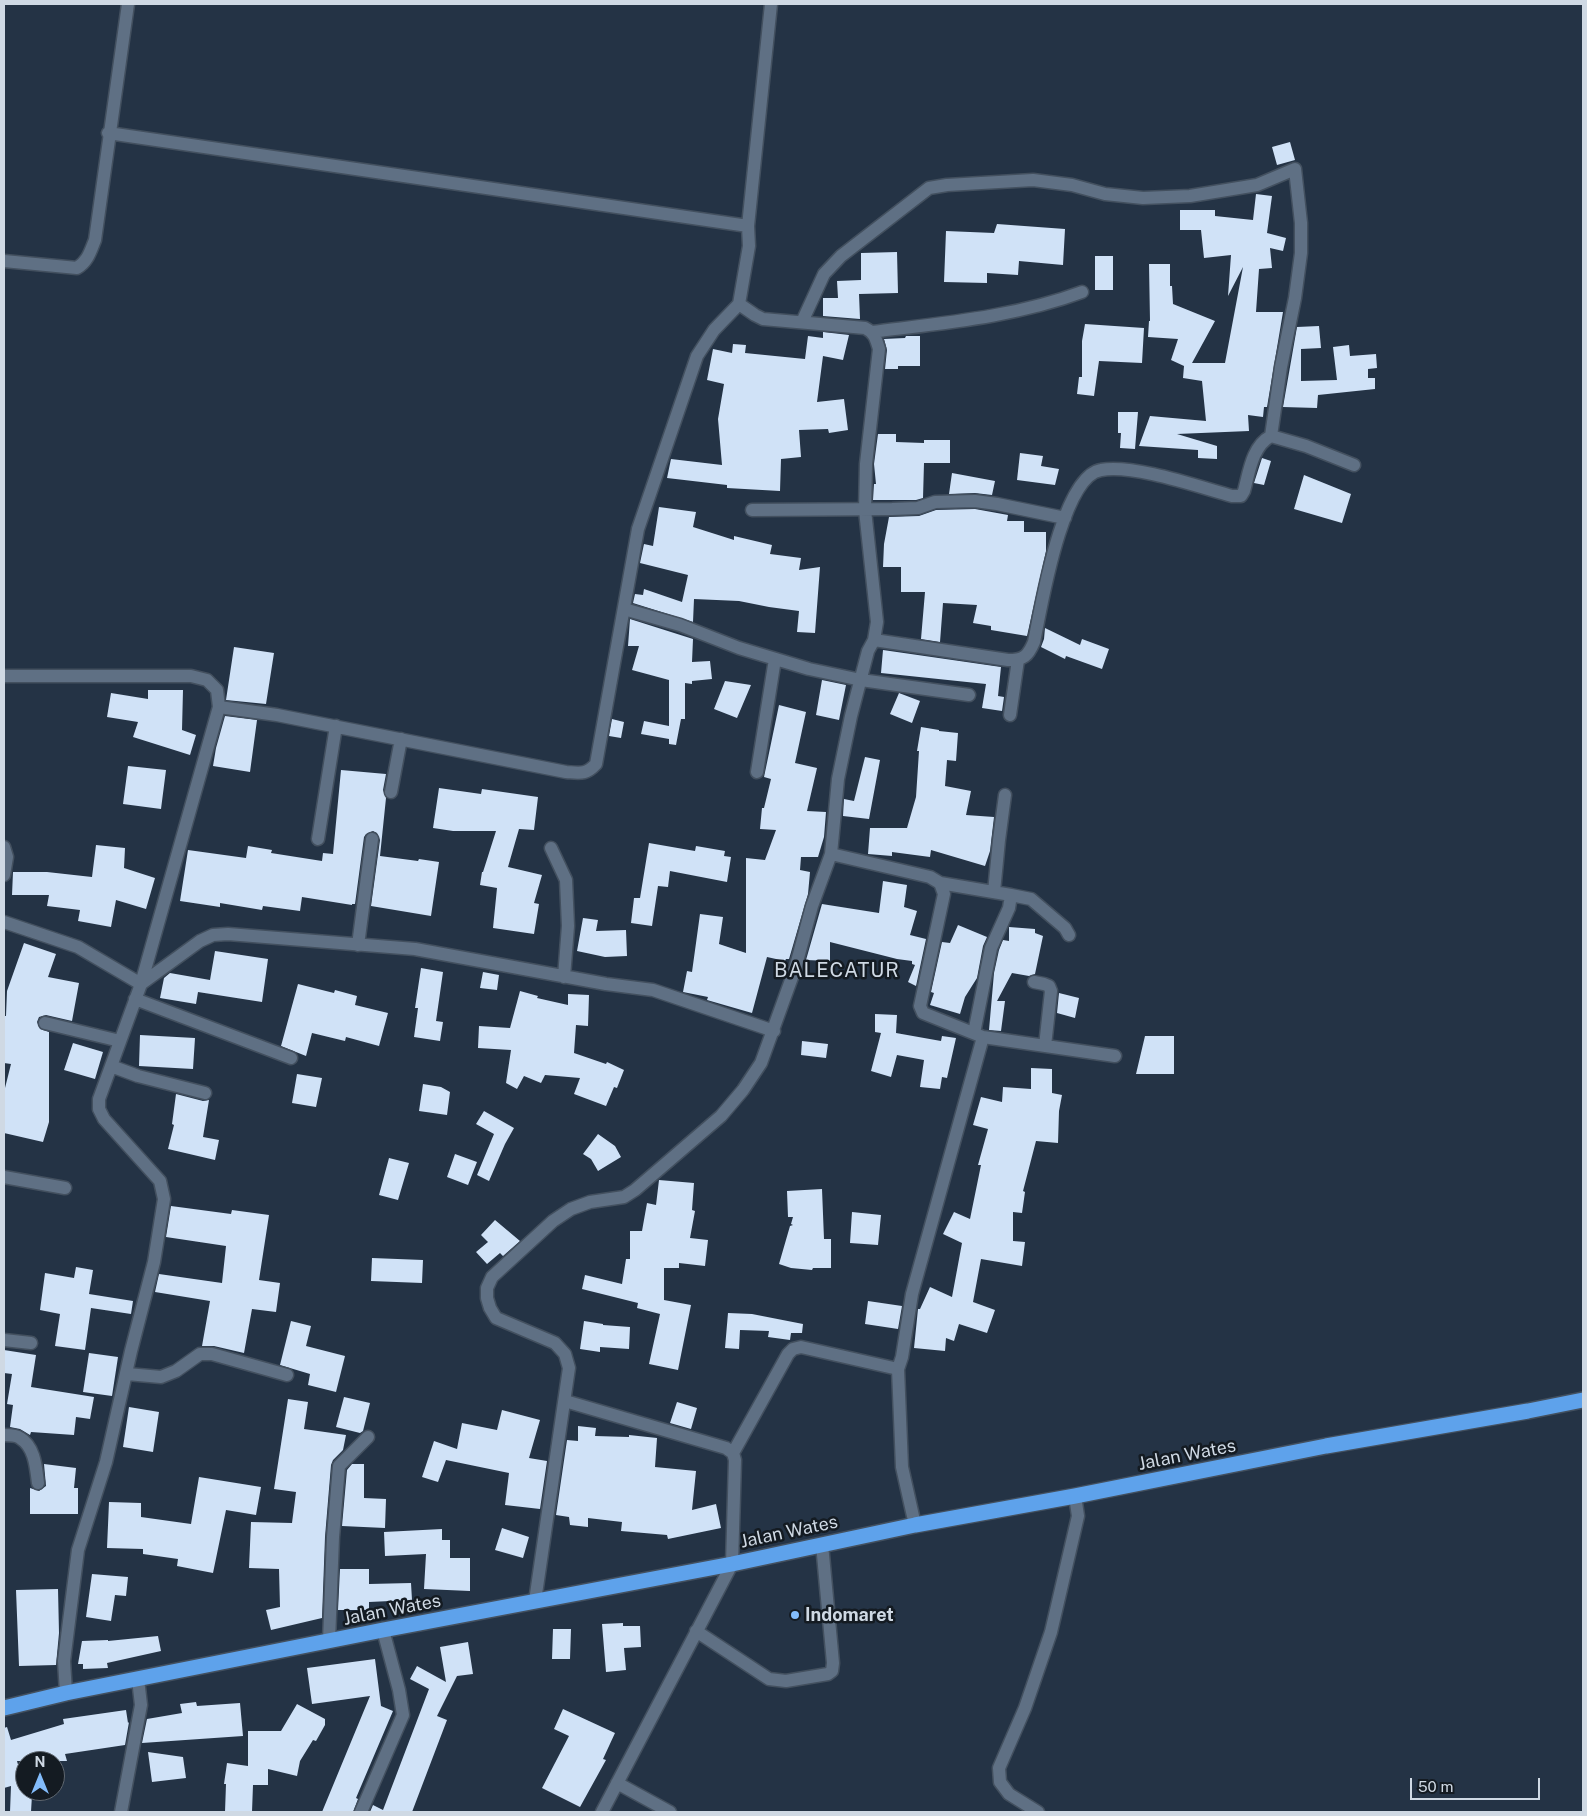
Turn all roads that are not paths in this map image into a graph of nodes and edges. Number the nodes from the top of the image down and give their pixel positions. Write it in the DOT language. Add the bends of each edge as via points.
graph roads {
  1 [pos="128,4"];
  2 [pos="771,4"];
  3 [pos="108,133"];
  4 [pos="748,226"];
  5 [pos="4,261"];
  6 [pos="1082,292"];
  7 [pos="739,304"];
  8 [pos="802,322"];
  9 [pos="872,332"];
  10 [pos="1271,436"];
  11 [pos="1354,465"];
  12 [pos="752,510"];
  13 [pos="865,510"];
  14 [pos="1065,518"];
  15 [pos="624,609"];
  16 [pos="874,640"];
  17 [pos="776,659"];
  18 [pos="1018,660"];
  19 [pos="4,676"];
  20 [pos="861,680"];
  21 [pos="969,695"];
  22 [pos="219,707"];
  23 [pos="1010,716"];
  24 [pos="336,726"];
  25 [pos="400,739"];
  26 [pos="758,772"];
  27 [pos="391,792"];
  28 [pos="1005,795"];
  29 [pos="318,839"];
  30 [pos="372,839"];
  31 [pos="4,848"];
  32 [pos="551,848"];
  33 [pos="831,854"];
  34 [pos="4,875"];
  35 [pos="940,883"];
  36 [pos="994,892"];
  37 [pos="1011,895"];
  38 [pos="4,922"];
  39 [pos="1069,934"];
  40 [pos="358,945"];
  41 [pos="564,977"];
  42 [pos="1034,982"];
  43 [pos="141,984"];
  44 [pos="135,999"];
  45 [pos="45,1023"];
  46 [pos="774,1031"];
  47 [pos="978,1035"];
  48 [pos="120,1041"];
  49 [pos="1045,1046"];
  50 [pos="1115,1056"];
  51 [pos="291,1058"];
  52 [pos="111,1066"];
  53 [pos="205,1093"];
  54 [pos="4,1177"];
  55 [pos="65,1188"];
  56 [pos="4,1340"];
  57 [pos="31,1343"];
  58 [pos="898,1369"];
  59 [pos="127,1374"];
  60 [pos="287,1375"];
  61 [pos="1583,1400"];
  62 [pos="565,1401"];
  63 [pos="4,1435"];
  64 [pos="368,1437"];
  65 [pos="733,1453"];
  66 [pos="38,1482"];
  67 [pos="1075,1496"];
  68 [pos="915,1525"];
  69 [pos="822,1544"];
  70 [pos="732,1564"];
  71 [pos="535,1601"];
  72 [pos="383,1630"];
  73 [pos="696,1631"];
  74 [pos="329,1641"];
  75 [pos="138,1679"];
  76 [pos="66,1693"];
  77 [pos="4,1708"];
  78 [pos="617,1783"];
  79 [pos="122,1812"];
  80 [pos="361,1812"];
  81 [pos="602,1812"];
  82 [pos="670,1812"];
  83 [pos="1038,1812"];
  1 -- 3 [label="street"];
  2 -- 4 [label="street"];
  3 -- 4 [label="street"];
  3 -- 5 [label="street" via="94,240 84,264 77,268"];
  4 -- 7 [label="street" via="750,246"];
  6 -- 9 [label="street" via="1019,311"];
  7 -- 8 [label="street" via="764,318"];
  7 -- 15 [label="street" via="714,330 696,356 638,529"];
  8 -- 9 [label="street" via="865,328"];
  8 -- 10 [label="street" via="829,268 929,188 1033,180 1143,198 1190,196 1257,185 1295,169 1301,253"];
  9 -- 13 [label="street" via="879,349 866,464"];
  10 -- 11 [label="street"];
  10 -- 14 [label="street" via="1255,454 1241,496 1150,474 1101,470 1083,481"];
  12 -- 13 [label="street"];
  13 -- 14 [label="street" via="975,501"];
  13 -- 16 [label="street" via="876,600"];
  14 -- 18 [label="street" via="1055,545 1034,642 1029,654"];
  15 -- 17 [label="street"];
  15 -- 25 [label="street" via="596,764 585,773"];
  16 -- 18 [label="street"];
  16 -- 20 [label="street"];
  17 -- 20 [label="street"];
  17 -- 26 [label="street"];
  18 -- 23 [label="street"];
  19 -- 22 [label="street" via="191,676 207,680 217,690"];
  20 -- 21 [label="street"];
  20 -- 33 [label="street" via="838,779"];
  22 -- 24 [label="street"];
  22 -- 43 [label="street"];
  24 -- 25 [label="street"];
  24 -- 29 [label="street"];
  25 -- 27 [label="street"];
  28 -- 36 [label="street"];
  30 -- 40 [label="street"];
  31 -- 34 [label="street" via="7,856"];
  32 -- 41 [label="street" via="566,880 568,926"];
  33 -- 35 [label="street"];
  33 -- 46 [label="street"];
  35 -- 36 [label="street"];
  35 -- 47 [label="street" via="944,894 920,1006 929,1016"];
  36 -- 37 [label="street"];
  37 -- 39 [label="street" via="1031,899"];
  37 -- 47 [label="street" via="1009,908 991,948"];
  38 -- 43 [label="street" via="78,947"];
  40 -- 41 [label="street" via="415,950"];
  40 -- 43 [label="street" via="213,935"];
  41 -- 46 [label="street" via="653,990"];
  42 -- 49 [label="street" via="1049,986 1051,991"];
  43 -- 44 [label="street"];
  44 -- 48 [label="street"];
  44 -- 51 [label="street"];
  45 -- 48 [label="street"];
  46 -- 62 [label="street" via="762,1063 721,1116 624,1198 590,1202 553,1221 492,1278 488,1298 496,1318 555,1344 565,1354 569,1368"];
  47 -- 49 [label="street"];
  47 -- 58 [label="street" via="912,1294"];
  48 -- 52 [label="street"];
  49 -- 50 [label="street"];
  52 -- 53 [label="street"];
  52 -- 59 [label="street" via="99,1099 99,1110 160,1181 164,1199 154,1262"];
  54 -- 55 [label="street"];
  56 -- 57 [label="street"];
  58 -- 65 [label="street" via="801,1347 793,1349"];
  58 -- 68 [label="street" via="902,1467"];
  59 -- 60 [label="street" via="162,1377 200,1354 212,1354"];
  59 -- 76 [label="street" via="106,1462 78,1550 64,1661"];
  61 -- 67 [label="highway, Jalan Wates" via="1326,1446"];
  62 -- 65 [label="street" via="726,1448"];
  62 -- 71 [label="street"];
  63 -- 66 [label="street" via="21,1438 27,1446 34,1458"];
  64 -- 74 [label="street" via="339,1466"];
  65 -- 70 [label="street"];
  67 -- 68 [label="highway, Jalan Wates"];
  67 -- 83 [label="street" via="1078,1516 1051,1632 1025,1708 999,1768 1000,1782 1009,1794"];
  68 -- 69 [label="highway, Jalan Wates"];
  69 -- 70 [label="highway, Jalan Wates"];
  69 -- 73 [label="street" via="833,1663 828,1674 786,1681 769,1679"];
  70 -- 71 [label="highway, Jalan Wates"];
  70 -- 73 [label="street"];
  71 -- 72 [label="highway, Jalan Wates"];
  72 -- 74 [label="highway, Jalan Wates"];
  72 -- 80 [label="street" via="402,1714"];
  73 -- 78 [label="street"];
  74 -- 75 [label="highway, Jalan Wates"];
  75 -- 76 [label="highway, Jalan Wates"];
  75 -- 79 [label="street" via="141,1705"];
  76 -- 77 [label="highway, Jalan Wates"];
  78 -- 81 [label="street"];
  78 -- 82 [label="street"];
}
